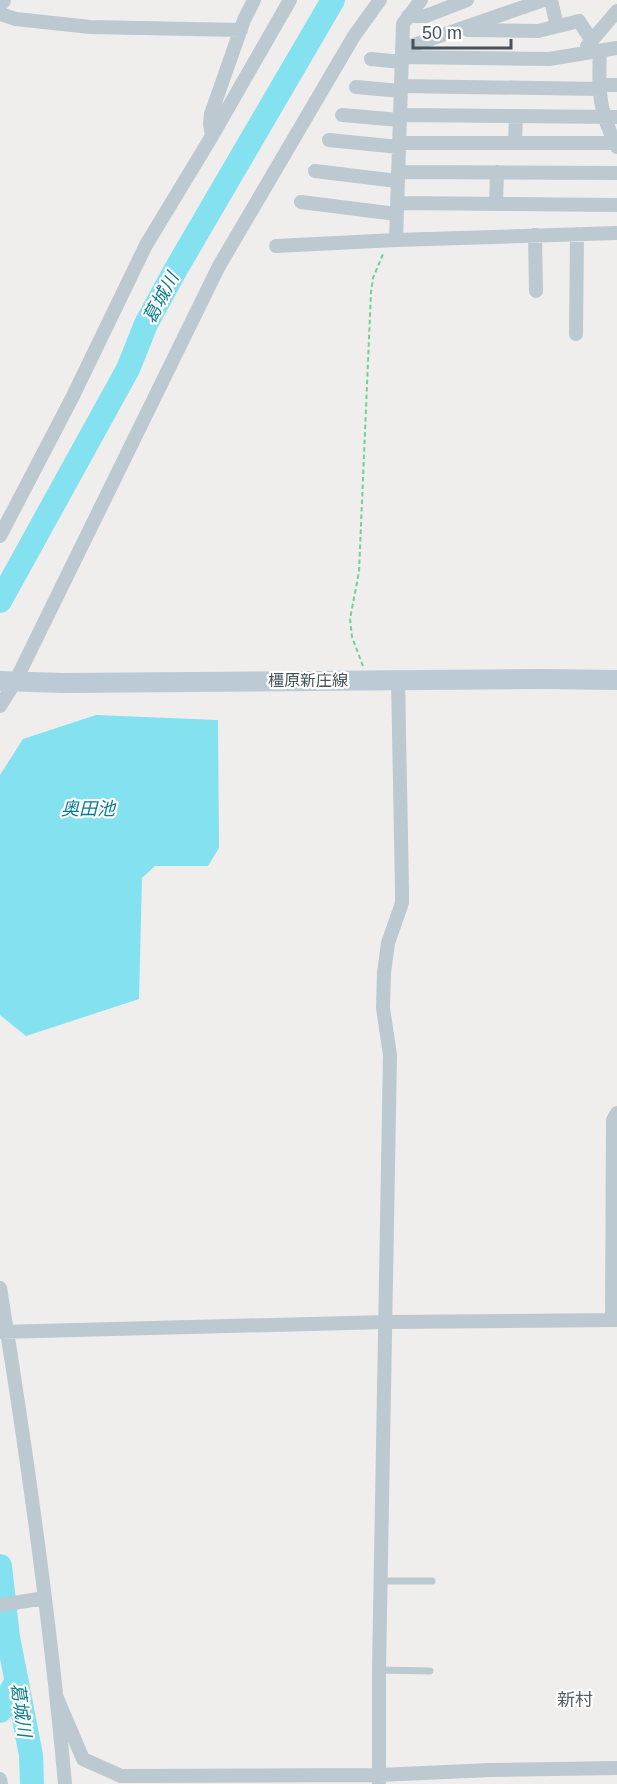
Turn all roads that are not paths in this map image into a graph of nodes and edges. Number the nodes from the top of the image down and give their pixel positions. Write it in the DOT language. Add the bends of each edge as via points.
graph roads {
  1 [pos="254,0"];
  2 [pos="290,0"];
  3 [pos="380,0"];
  4 [pos="421,0"];
  5 [pos="467,0"];
  6 [pos="543,0"];
  7 [pos="617,11"];
  8 [pos="0,14"];
  9 [pos="408,16"];
  10 [pos="557,26"];
  11 [pos="241,30"];
  12 [pos="456,30"];
  13 [pos="596,46"];
  14 [pos="617,48"];
  15 [pos="402,56"];
  16 [pos="370,59"];
  17 [pos="617,85"];
  18 [pos="356,87"];
  19 [pos="599,87"];
  20 [pos="401,89"];
  21 [pos="342,115"];
  22 [pos="516,116"];
  23 [pos="400,117"];
  24 [pos="610,117"];
  25 [pos="212,136"];
  26 [pos="329,140"];
  27 [pos="516,143"];
  28 [pos="399,145"];
  29 [pos="616,145"];
  30 [pos="315,171"];
  31 [pos="497,172"];
  32 [pos="617,172"];
  33 [pos="398,177"];
  34 [pos="301,202"];
  35 [pos="496,204"];
  36 [pos="617,205"];
  37 [pos="397,209"];
  38 [pos="617,233"];
  39 [pos="577,234"];
  40 [pos="535,235"];
  41 [pos="392,240"];
  42 [pos="276,246"];
  43 [pos="536,291"];
  44 [pos="576,334"];
  45 [pos="0,536"];
  46 [pos="398,679"];
  47 [pos="617,680"];
  48 [pos="8,682"];
  49 [pos="0,706"];
  50 [pos="617,1113"];
  51 [pos="0,1288"];
  52 [pos="614,1320"];
  53 [pos="386,1323"];
  54 [pos="2,1332"];
  55 [pos="381,1581"];
  56 [pos="432,1581"];
  57 [pos="40,1599"];
  58 [pos="0,1605"];
  59 [pos="379,1670"];
  60 [pos="430,1671"];
  61 [pos="57,1698"];
  62 [pos="617,1768"];
  63 [pos="0,1779"];
  64 [pos="379,1780"];
  65 [pos="1,1784"];
  66 [pos="65,1784"];
  1 -- 11 [label="street"];
  2 -- 25 [label="street"];
  3 -- 48 [label="street" via="354,36 219,266"];
  4 -- 9 [label="street"];
  5 -- 9 [label="street" via="426,16"];
  6 -- 10 [label="street"];
  6 -- 12 [label="street"];
  7 -- 13 [label="street"];
  8 -- 11 [label="street" via="90,27"];
  9 -- 15 [label="street" via="403,24"];
  10 -- 12 [label="street" via="538,31"];
  10 -- 13 [label="street" via="579,21"];
  11 -- 25 [label="street" via="212,114"];
  12 -- 15 [label="street"];
  13 -- 14 [label="street"];
  13 -- 15 [label="street" via="578,55 549,59"];
  13 -- 19 [label="street"];
  15 -- 16 [label="street"];
  15 -- 20 [label="street"];
  17 -- 19 [label="street"];
  18 -- 20 [label="street"];
  19 -- 20 [label="street"];
  19 -- 24 [label="street"];
  20 -- 23 [label="street"];
  21 -- 23 [label="street"];
  22 -- 23 [label="street"];
  22 -- 24 [label="street"];
  22 -- 27 [label="street"];
  23 -- 28 [label="street"];
  24 -- 29 [label="street"];
  25 -- 45 [label="street" via="146,245"];
  26 -- 28 [label="street"];
  27 -- 28 [label="street"];
  27 -- 29 [label="street"];
  28 -- 33 [label="street"];
  30 -- 33 [label="street"];
  31 -- 32 [label="street"];
  31 -- 33 [label="street"];
  31 -- 35 [label="street"];
  33 -- 37 [label="street"];
  34 -- 37 [label="street"];
  35 -- 36 [label="street"];
  35 -- 37 [label="street"];
  37 -- 41 [label="street"];
  38 -- 39 [label="street"];
  39 -- 40 [label="street"];
  39 -- 44 [label="street"];
  40 -- 41 [label="street"];
  40 -- 43 [label="street"];
  41 -- 42 [label="street"];
  46 -- 47 [label="main road, 橿原新庄線"];
  46 -- 48 [label="main road, 橿原新庄線"];
  46 -- 53 [label="street" via="402,903 388,944 383,1008 390,1055"];
  48 -- 49 [label="street"];
  50 -- 52 [label="street" via="613,1120"];
  51 -- 54 [label="street"];
  52 -- 53 [label="street"];
  53 -- 54 [label="street"];
  53 -- 55 [label="street"];
  54 -- 57 [label="street"];
  55 -- 56 [label="lane"];
  55 -- 59 [label="street"];
  57 -- 58 [label="street"];
  57 -- 61 [label="street"];
  59 -- 60 [label="lane"];
  59 -- 64 [label="street"];
  61 -- 64 [label="street" via="83,1759 121,1776"];
  61 -- 66 [label="street"];
  62 -- 64 [label="street" via="490,1770"];
  63 -- 65 [label="street"];
}
